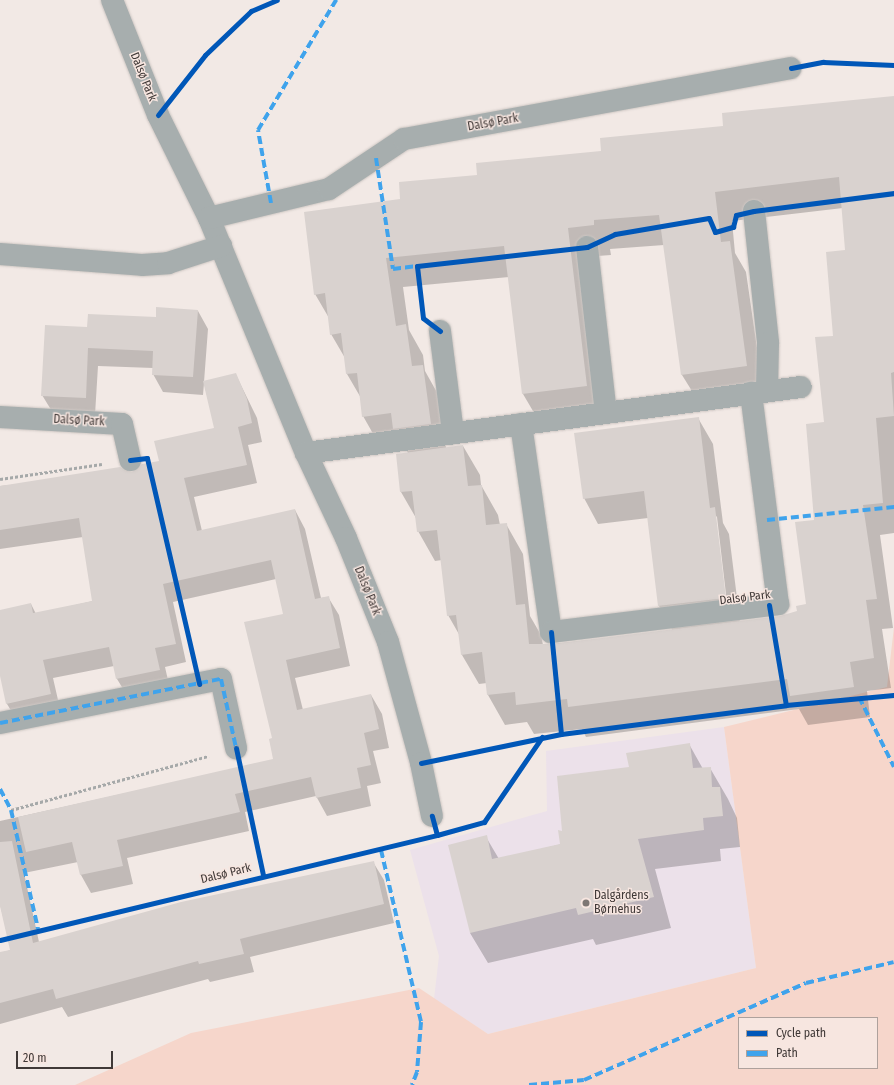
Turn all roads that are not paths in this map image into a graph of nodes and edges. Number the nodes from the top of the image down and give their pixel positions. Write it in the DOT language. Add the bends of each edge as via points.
graph roads {
  1 [pos="112,0"];
  2 [pos="791,68"];
  3 [pos="754,211"];
  4 [pos="209,218"];
  5 [pos="220,246"];
  6 [pos="587,247"];
  7 [pos="0,254"];
  8 [pos="440,331"];
  9 [pos="801,387"];
  10 [pos="759,392"];
  11 [pos="606,413"];
  12 [pos="0,417"];
  13 [pos="521,424"];
  14 [pos="453,433"];
  15 [pos="306,453"];
  16 [pos="130,460"];
  17 [pos="0,723"];
  18 [pos="236,748"];
  19 [pos="432,816"];
  1 -- 4 [label="street, Dalsø Park" via="158,115"];
  2 -- 4 [label="street, Dalsø Park" via="404,139 329,189"];
  3 -- 10 [label="street, Dalsø Park" via="768,343"];
  4 -- 5 [label="street, Dalsø Park"];
  5 -- 7 [label="street" via="168,263 142,265"];
  5 -- 15 [label="street, Dalsø Park"];
  6 -- 11 [label="street"];
  8 -- 14 [label="street"];
  9 -- 10 [label="street"];
  10 -- 11 [label="street"];
  10 -- 13 [label="street, Dalsø Park" via="778,604 551,632"];
  11 -- 13 [label="street"];
  12 -- 16 [label="street, Dalsø Park" via="122,424"];
  13 -- 14 [label="street"];
  14 -- 15 [label="street"];
  15 -- 19 [label="street, Dalsø Park" via="346,538 388,642 421,764"];
  17 -- 18 [label="street" via="221,679"];
}
